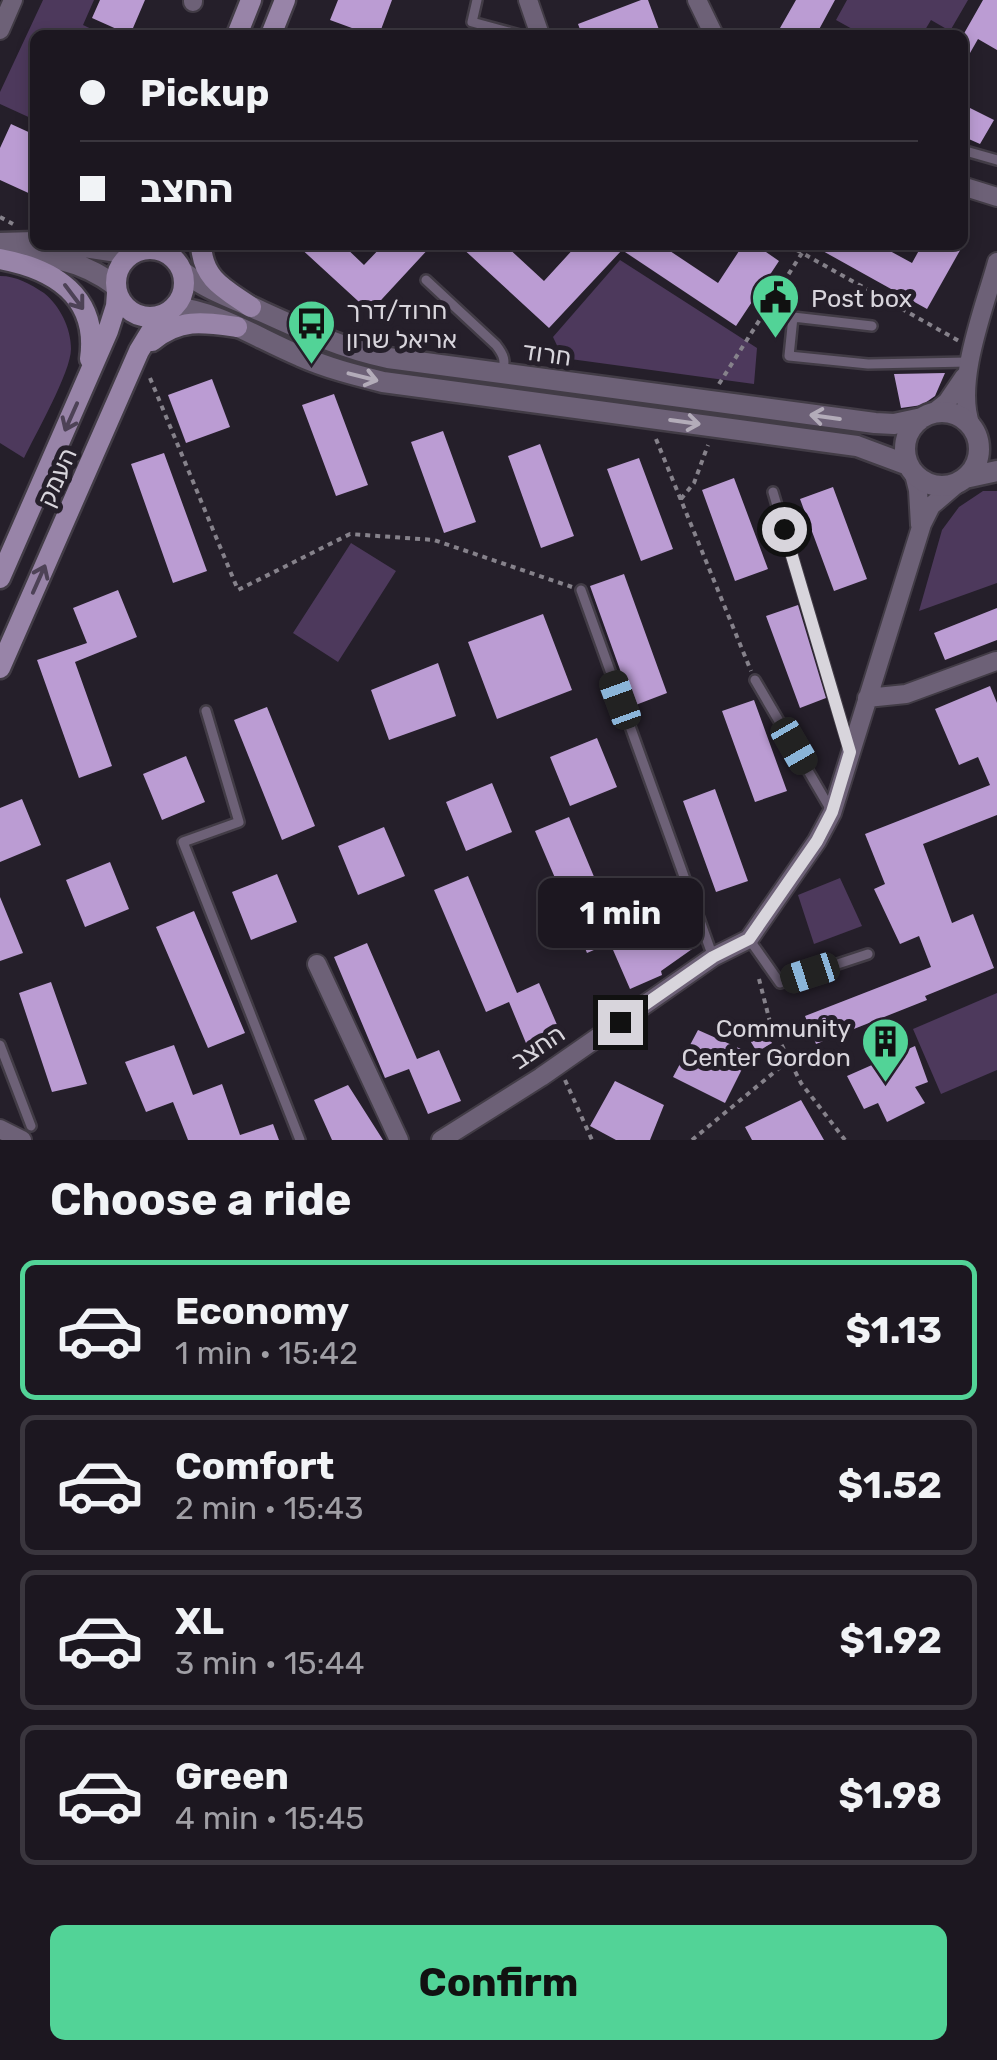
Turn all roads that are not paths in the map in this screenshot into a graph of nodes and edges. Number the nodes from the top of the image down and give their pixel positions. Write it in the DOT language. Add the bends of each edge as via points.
graph roads {
  1 [pos="13,0"];
  2 [pos="251,0"];
  3 [pos="285,0"];
  4 [pos="478,0"];
  5 [pos="528,0"];
  6 [pos="697,0"];
  7 [pos="0,30"];
  8 [pos="239,30"];
  9 [pos="273,30"];
  10 [pos="502,30"];
  11 [pos="538,30"];
  12 [pos="712,30"];
  13 [pos="968,152"];
  14 [pos="997,160"];
  15 [pos="968,188"];
  16 [pos="997,198"];
  17 [pos="30,242"];
  18 [pos="0,243"];
  19 [pos="137,250"];
  20 [pos="159,250"];
  21 [pos="202,250"];
  22 [pos="0,259"];
  23 [pos="182,261"];
  24 [pos="997,262"];
  25 [pos="426,280"];
  26 [pos="116,290"];
  27 [pos="251,307"];
  28 [pos="171,310"];
  29 [pos="872,326"];
  30 [pos="237,327"];
  31 [pos="139,352"];
  32 [pos="970,361"];
  33 [pos="502,373"];
  34 [pos="88,378"];
  35 [pos="927,416"];
  36 [pos="973,429"];
  37 [pos="997,443"];
  38 [pos="911,470"];
  39 [pos="997,471"];
  40 [pos="961,481"];
  41 [pos="773,492"];
  42 [pos="917,540"];
  43 [pos="0,578"];
  44 [pos="581,590"];
  45 [pos="996,661"];
  46 [pos="0,668"];
  47 [pos="755,680"];
  48 [pos="867,698"];
  49 [pos="206,710"];
  50 [pos="850,752"];
  51 [pos="832,812"];
  52 [pos="749,939"];
  53 [pos="868,954"];
  54 [pos="713,957"];
  55 [pos="317,964"];
  56 [pos="0,1044"];
  57 [pos="5,1072"];
  58 [pos="0,1129"];
  59 [pos="27,1133"];
  60 [pos="300,1140"];
  61 [pos="399,1140"];
  62 [pos="441,1140"];
  1 -- 7 [label="street"];
  2 -- 8 [label="main road"];
  3 -- 9 [label="main road"];
  4 -- 10 [label="lane" via="472,22"];
  5 -- 11 [label="street"];
  6 -- 12 [label="street"];
  13 -- 14 [label="lane"];
  15 -- 16 [label="street"];
  17 -- 18 [label="street"];
  19 -- 26 [label="main road" via="119,268"];
  20 -- 23 [label="main road"];
  21 -- 27 [label="main road" via="216,284"];
  22 -- 26 [label="street" via="72,262"];
  22 -- 34 [label="main road, one-way" via="50,274 78,299 91,328"];
  23 -- 27 [label="street, חרוד" via="199,284"];
  23 -- 28 [label="main road" via="183,291"];
  24 -- 32 [label="street"];
  25 -- 33 [label="lane" via="496,345 506,362"];
  26 -- 28 [label="main road" via="138,315"];
  26 -- 34 [label="main road, העמק"];
  27 -- 33 [label="street, חרוד" via="363,352"];
  28 -- 30 [label="street, חרוד" via="192,309"];
  28 -- 31 [label="main road, העמק"];
  29 -- 32 [label="lane" via="793,318 789,356 868,364"];
  30 -- 31 [label="main road" via="176,325"];
  30 -- 38 [label="street, חרוד, one-way" via="383,382 857,446"];
  46 -- 31 [label="main road, העמק, one-way"];
  32 -- 35 [label="street" via="954,394"];
  32 -- 36 [label="street" via="966,414"];
  35 -- 33 [label="street, חרוד, one-way" via="875,423"];
  34 -- 43 [label="main road, העמק, one-way"];
  35 -- 36 [label="street" via="952,413"];
  35 -- 38 [label="street" via="908,433 904,450"];
  36 -- 37 [label="street"];
  36 -- 40 [label="street" via="976,463"];
  38 -- 40 [label="street" via="933,485"];
  38 -- 42 [label="street, החצב" via="921,520"];
  39 -- 40 [label="street"];
  40 -- 42 [label="street, החצב" via="931,506"];
  41 -- 50 [label="lane"];
  42 -- 48 [label="street, החצב"];
  44 -- 54 [label="lane"];
  45 -- 48 [label="street" via="906,694"];
  47 -- 51 [label="lane"];
  48 -- 50 [label="street, החצב"];
  49 -- 60 [label="lane" via="239,822 183,842"];
  50 -- 51 [label="street, החצב"];
  51 -- 52 [label="street, החצב"];
  52 -- 53 [label="lane" via="780,983"];
  52 -- 54 [label="street, החצב"];
  54 -- 62 [label="street, החצב"];
  55 -- 61 [label="street"];
  56 -- 57 [label="lane"];
  57 -- 59 [label="lane"];
  58 -- 59 [label="street"];
}
